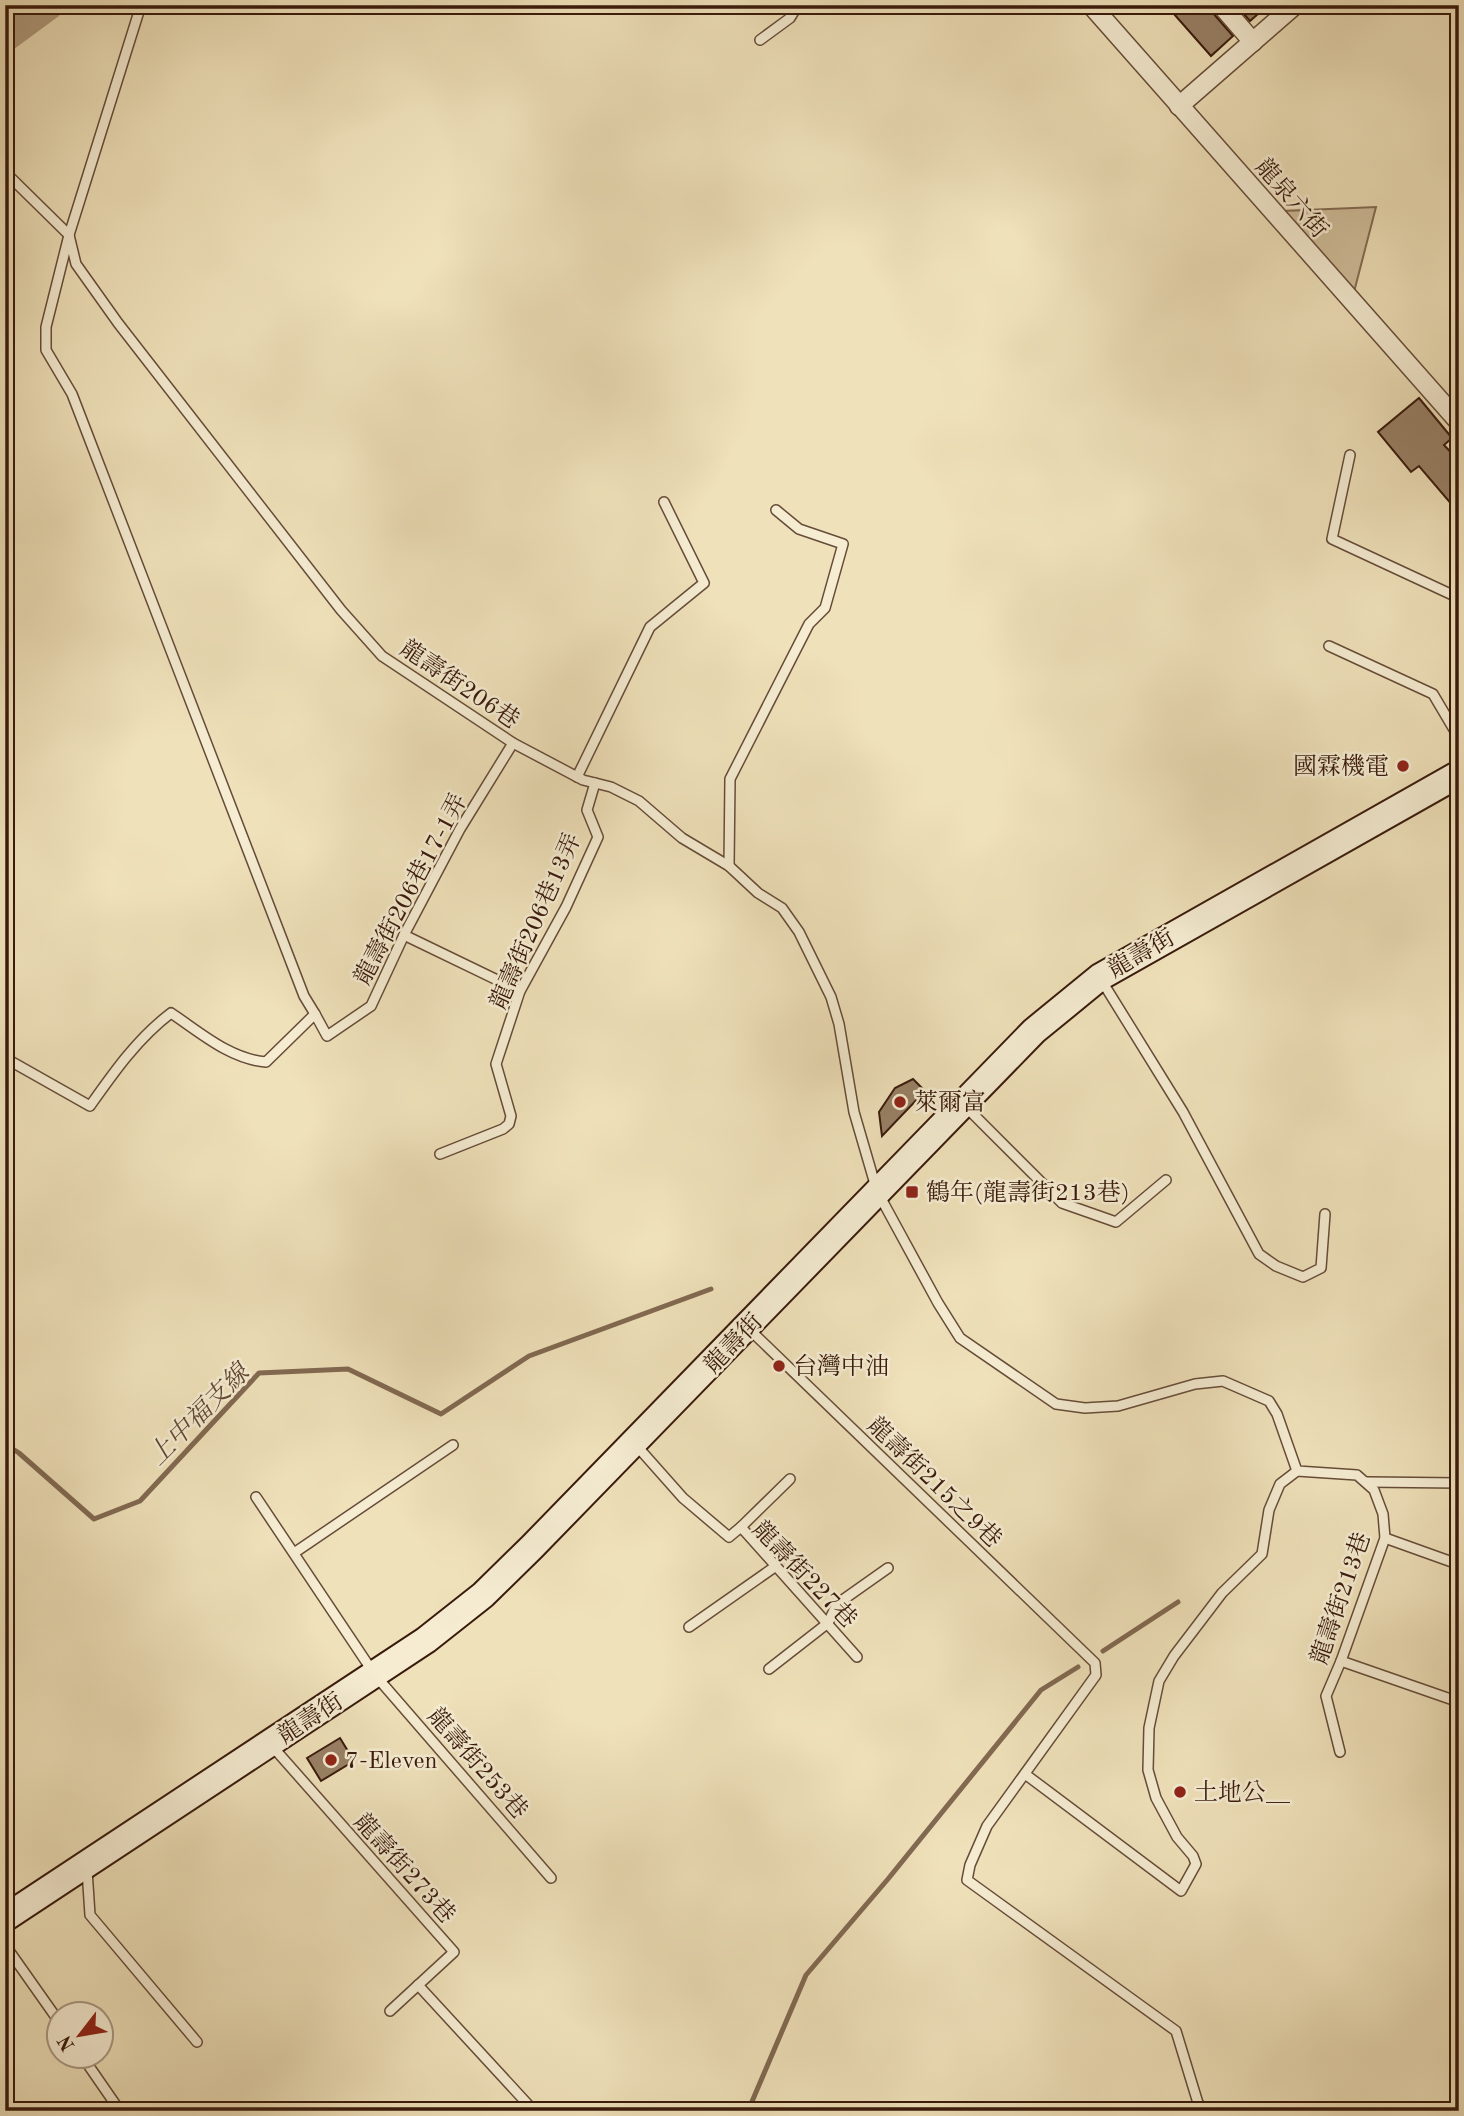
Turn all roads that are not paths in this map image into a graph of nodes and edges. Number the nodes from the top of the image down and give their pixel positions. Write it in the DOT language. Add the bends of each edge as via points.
graph roads {
  1 [pos="141,5"];
  2 [pos="798,5"];
  3 [pos="1091,5"];
  4 [pos="1221,5"];
  5 [pos="1295,5"];
  6 [pos="760,40"];
  7 [pos="1253,42"];
  8 [pos="1179,106"];
  9 [pos="5,172"];
  10 [pos="69,235"];
  11 [pos="1459,422"];
  12 [pos="1350,455"];
  13 [pos="664,502"];
  14 [pos="776,510"];
  15 [pos="1459,598"];
  16 [pos="1329,646"];
  17 [pos="1459,738"];
  18 [pos="513,743"];
  19 [pos="1459,774"];
  20 [pos="577,778"];
  21 [pos="595,783"];
  22 [pos="729,866"];
  23 [pos="404,934"];
  24 [pos="1100,977"];
  25 [pos="520,991"];
  26 [pos="315,1014"];
  27 [pos="5,1058"];
  28 [pos="962,1103"];
  29 [pos="440,1154"];
  30 [pos="1166,1180"];
  31 [pos="877,1191"];
  32 [pos="1325,1214"];
  33 [pos="748,1328"];
  34 [pos="635,1444"];
  35 [pos="453,1446"];
  36 [pos="1297,1471"];
  37 [pos="790,1479"];
  38 [pos="1367,1482"];
  39 [pos="1459,1483"];
  40 [pos="256,1497"];
  41 [pos="741,1527"];
  42 [pos="1385,1538"];
  43 [pos="294,1553"];
  44 [pos="1459,1562"];
  45 [pos="776,1566"];
  46 [pos="888,1568"];
  47 [pos="828,1622"];
  48 [pos="689,1627"];
  49 [pos="857,1657"];
  50 [pos="1341,1661"];
  51 [pos="769,1669"];
  52 [pos="375,1675"];
  53 [pos="1459,1702"];
  54 [pos="270,1744"];
  55 [pos="1340,1752"];
  56 [pos="1025,1774"];
  57 [pos="87,1865"];
  58 [pos="551,1878"];
  59 [pos="5,1918"];
  60 [pos="5,1945"];
  61 [pos="418,1985"];
  62 [pos="46,2003"];
  63 [pos="390,2011"];
  64 [pos="197,2042"];
  65 [pos="92,2070"];
  66 [pos="120,2111"];
  67 [pos="534,2111"];
  68 [pos="1205,2111"];
  1 -- 10 [label="lane"];
  2 -- 6 [label="lane" via="790,18"];
  3 -- 8 [label="street, 龍泉六街"];
  4 -- 7 [label="street"];
  5 -- 7 [label="street"];
  7 -- 8 [label="street"];
  8 -- 11 [label="street, 龍泉六街"];
  9 -- 10 [label="lane, 龍壽街206巷"];
  10 -- 18 [label="lane, 龍壽街206巷" via="76,264 118,323 341,610 382,656"];
  10 -- 26 [label="lane" via="46,327 46,350 72,394 304,996"];
  12 -- 15 [label="lane" via="1332,539"];
  13 -- 20 [label="lane" via="704,583 650,627"];
  14 -- 22 [label="lane" via="799,529 843,544 825,608 809,624 730,779"];
  16 -- 17 [label="lane" via="1433,694"];
  18 -- 20 [label="lane, 龍壽街206巷"];
  18 -- 23 [label="lane, 龍壽街206巷17-1弄"];
  19 -- 24 [label="street, 龍壽街"];
  20 -- 21 [label="lane, 龍壽街206巷"];
  21 -- 22 [label="lane, 龍壽街206巷" via="639,801 682,838"];
  21 -- 25 [label="lane, 龍壽街206巷13弄" via="587,810 598,837"];
  22 -- 31 [label="lane, 龍壽街206巷" via="782,908 826,985"];
  23 -- 25 [label="lane"];
  23 -- 26 [label="lane, 龍壽街206巷17-1弄" via="371,1006 327,1036"];
  24 -- 28 [label="street, 龍壽街" via="1034,1031"];
  24 -- 32 [label="lane" via="1182,1112 1259,1254 1303,1277 1321,1268"];
  25 -- 29 [label="lane, 龍壽街206巷13弄" via="496,1064 507,1096 509,1124"];
  26 -- 27 [label="lane" via="267,1062 225,1050 171,1013 132,1049 90,1106"];
  28 -- 30 [label="lane" via="1062,1203 1116,1222"];
  28 -- 31 [label="street, 龍壽街"];
  31 -- 33 [label="street, 龍壽街"];
  31 -- 36 [label="lane" via="960,1338 1017,1379 1056,1404 1085,1408 1118,1406 1195,1384 1223,1381 1269,1401"];
  33 -- 34 [label="street, 龍壽街"];
  33 -- 56 [label="lane, 龍壽街215之9巷" via="1095,1663 1096,1675"];
  34 -- 41 [label="lane, 龍壽街227巷" via="683,1497 729,1537"];
  34 -- 52 [label="street, 龍壽街" via="483,1595"];
  35 -- 43 [label="lane"];
  36 -- 38 [label="lane" via="1357,1475"];
  36 -- 56 [label="lane" via="1280,1484 1269,1510 1262,1554 1222,1593 1159,1681 1149,1728 1148,1770 1156,1798 1196,1864 1181,1891"];
  37 -- 41 [label="lane"];
  38 -- 39 [label="lane"];
  38 -- 42 [label="lane, 龍壽街213巷" via="1383,1514"];
  40 -- 43 [label="lane, 龍壽街253巷"];
  41 -- 45 [label="lane, 龍壽街227巷"];
  42 -- 44 [label="lane"];
  42 -- 50 [label="lane, 龍壽街213巷"];
  43 -- 52 [label="lane, 龍壽街253巷"];
  45 -- 47 [label="lane, 龍壽街227巷"];
  45 -- 48 [label="lane"];
  46 -- 47 [label="lane" via="837,1604"];
  47 -- 49 [label="lane, 龍壽街227巷"];
  47 -- 51 [label="lane"];
  50 -- 53 [label="lane"];
  50 -- 55 [label="lane, 龍壽街213巷" via="1326,1696"];
  52 -- 54 [label="street, 龍壽街"];
  52 -- 58 [label="lane, 龍壽街253巷"];
  54 -- 57 [label="street, 龍壽街"];
  54 -- 61 [label="lane, 龍壽街273巷" via="454,1952"];
  56 -- 68 [label="lane" via="987,1826 967,1880 1176,2031 1198,2103"];
  57 -- 59 [label="street, 龍壽街"];
  57 -- 64 [label="lane" via="90,1915"];
  60 -- 62 [label="lane"];
  61 -- 63 [label="lane, 龍壽街273巷"];
  61 -- 67 [label="lane"];
  65 -- 66 [label="lane"];
}
